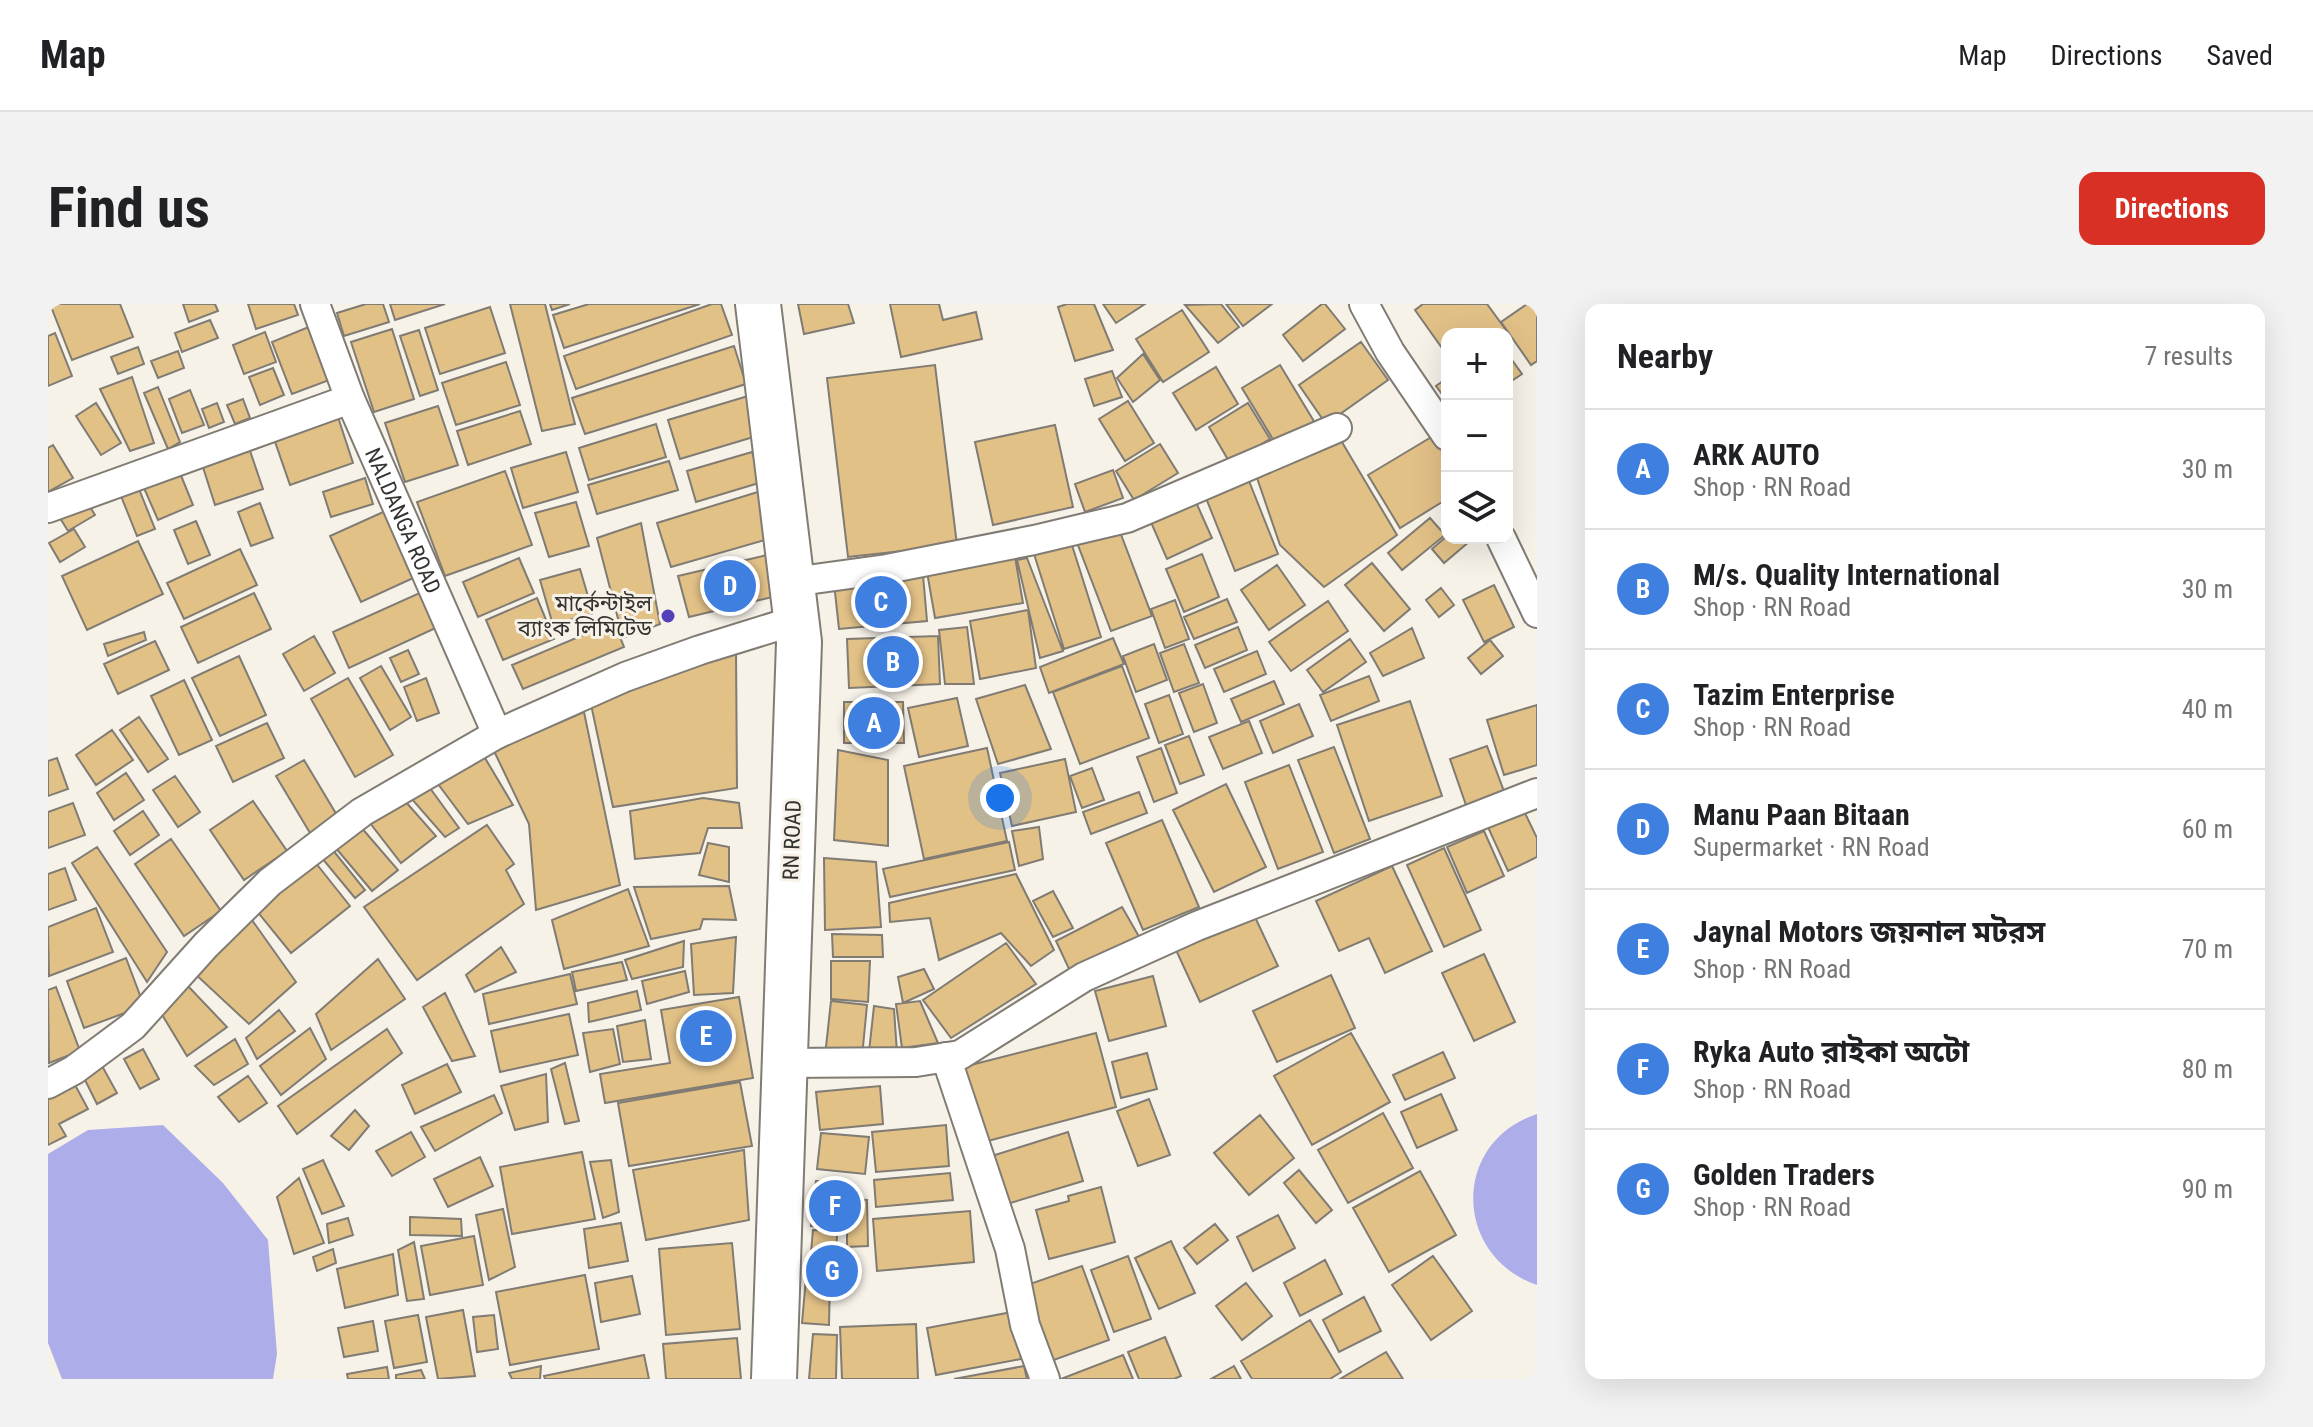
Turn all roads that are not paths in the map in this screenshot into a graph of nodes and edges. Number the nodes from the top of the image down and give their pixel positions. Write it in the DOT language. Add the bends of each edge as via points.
graph roads {
  1 [pos="315,304"];
  2 [pos="758,304"];
  3 [pos="1364,304"];
  4 [pos="350,399"];
  5 [pos="1441,427"];
  6 [pos="1337,428"];
  7 [pos="48,508"];
  8 [pos="1504,544"];
  9 [pos="794,601"];
  10 [pos="1537,613"];
  11 [pos="497,734"];
  12 [pos="1537,793"];
  13 [pos="946,1057"];
  14 [pos="785,1063"];
  15 [pos="48,1084"];
  16 [pos="774,1379"];
  17 [pos="1045,1379"];
  1 -- 4 [label="street, NALDANGA ROAD"];
  2 -- 9 [label="highway, RN ROAD"];
  3 -- 5 [label="street"];
  4 -- 7 [label="street"];
  4 -- 11 [label="street, NALDANGA ROAD"];
  6 -- 9 [label="street" via="1127,518 917,563"];
  8 -- 10 [label="street"];
  9 -- 11 [label="street" via="700,650"];
  9 -- 14 [label="highway, RN ROAD" via="799,642"];
  11 -- 15 [label="street" via="362,812 270,882 133,1026"];
  12 -- 13 [label="street" via="1197,926 1084,977 960,1055"];
  13 -- 14 [label="street"];
  13 -- 17 [label="street" via="1010,1249 1025,1325"];
  14 -- 16 [label="highway, RN ROAD"];
}
